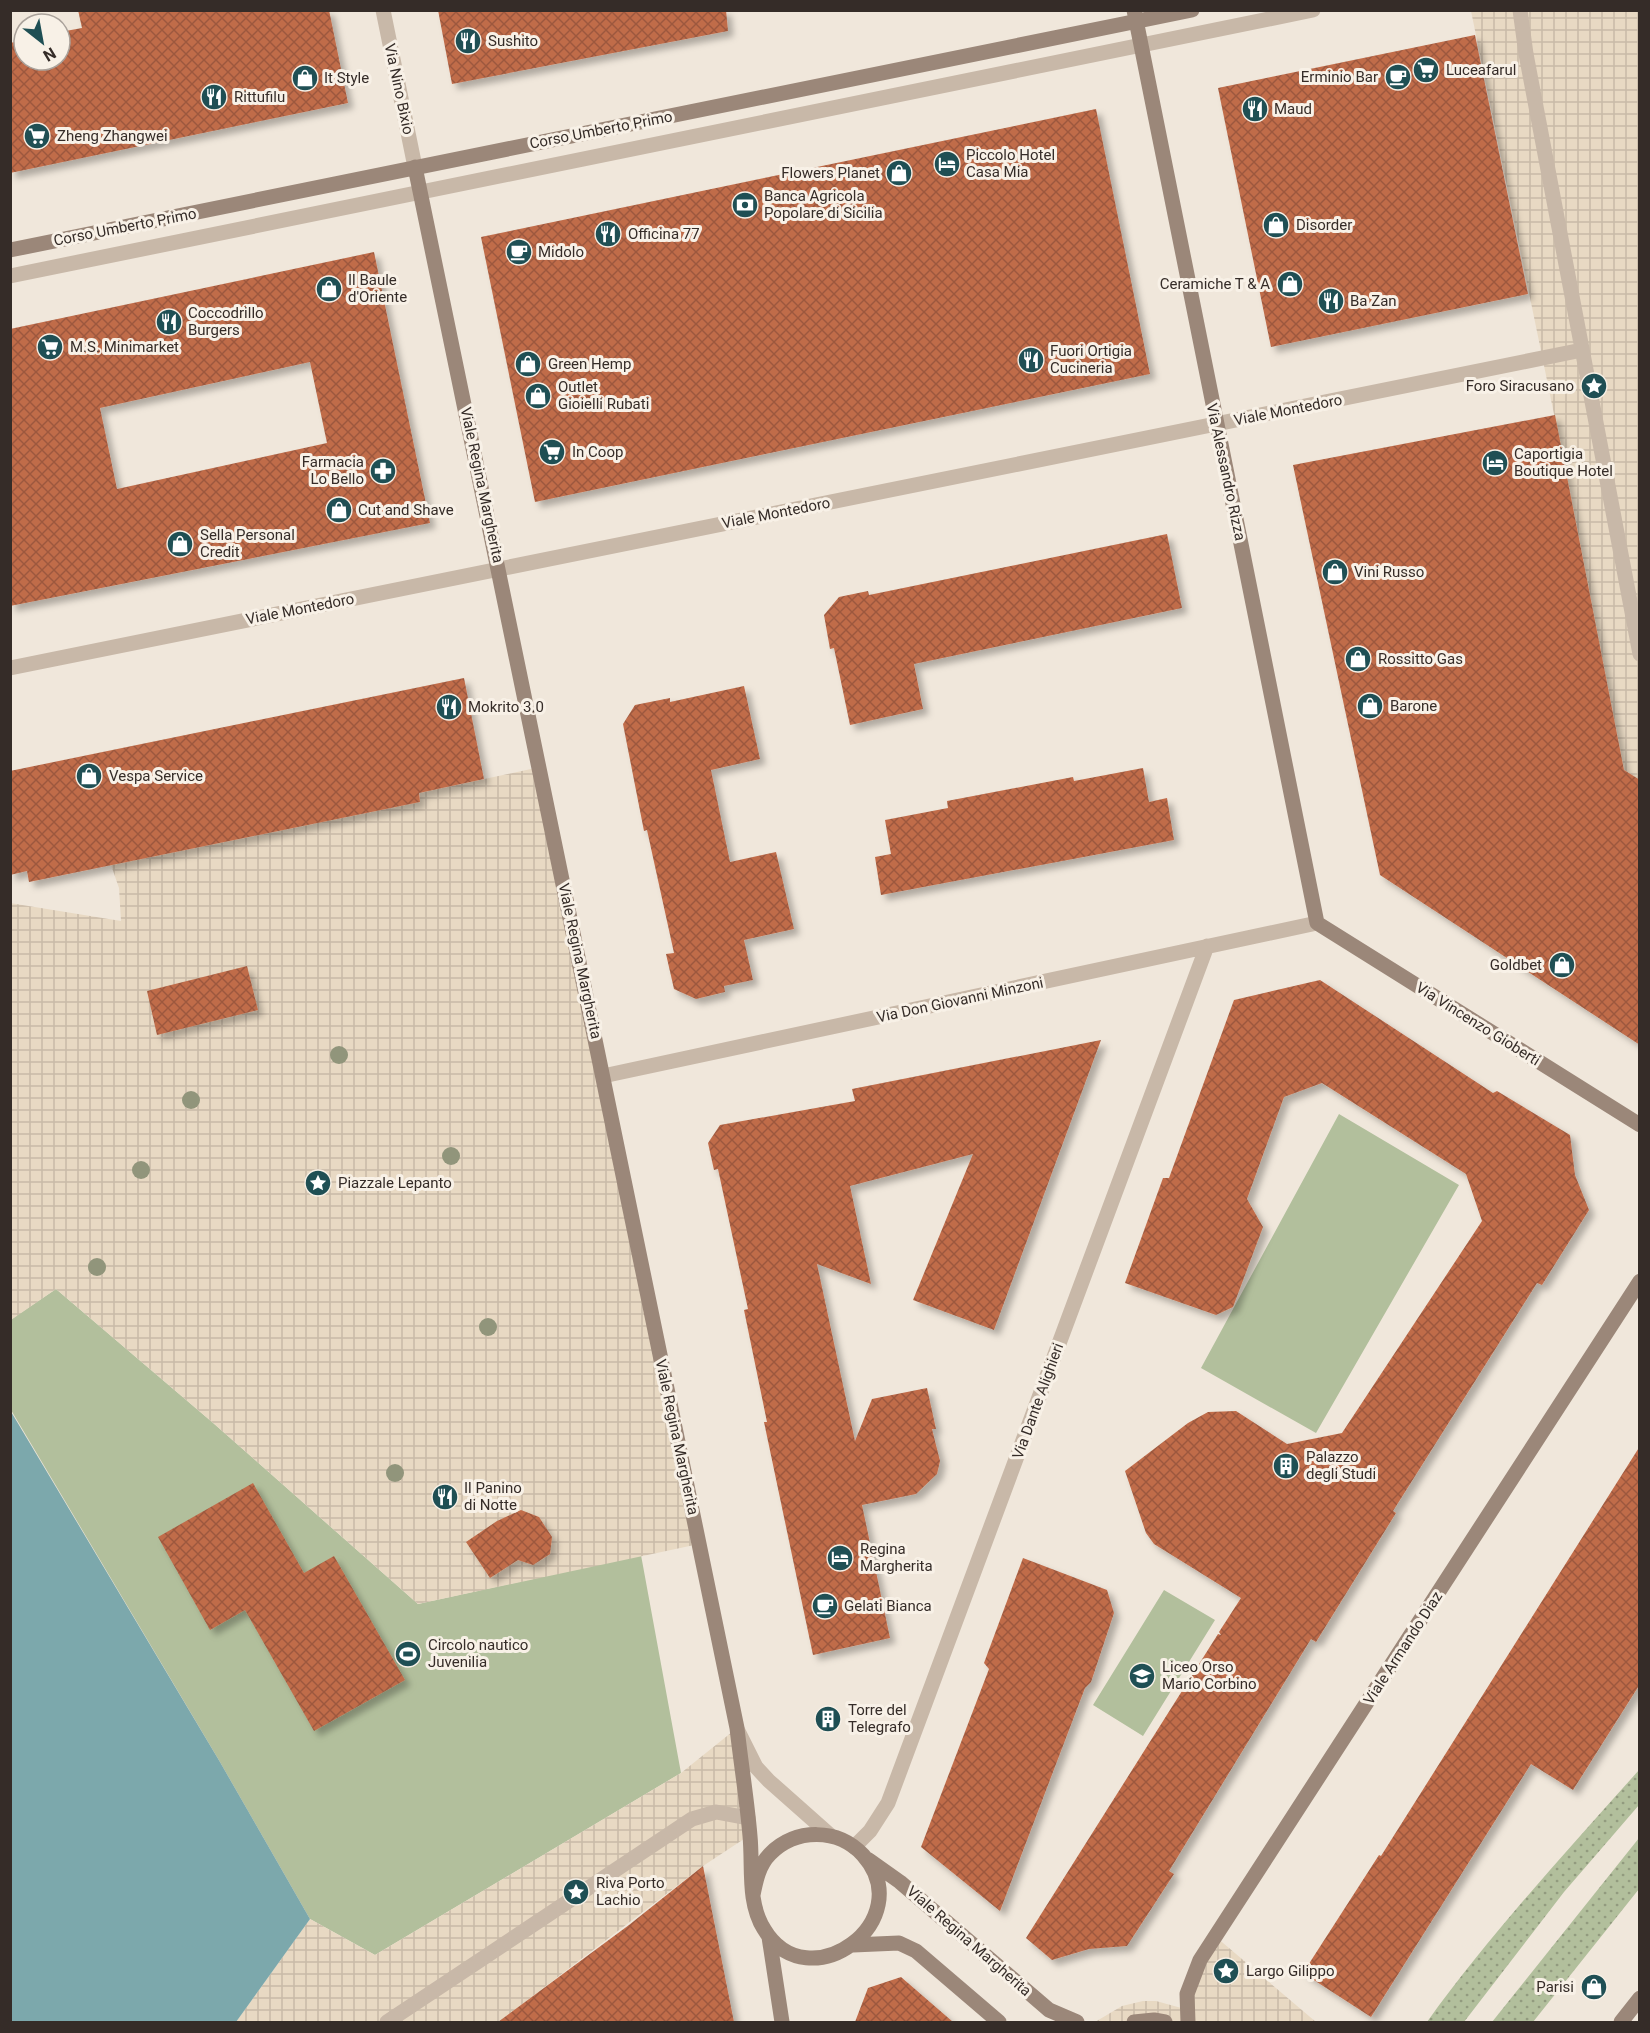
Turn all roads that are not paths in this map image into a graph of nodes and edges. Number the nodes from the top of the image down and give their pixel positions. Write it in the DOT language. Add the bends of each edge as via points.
graph roads {
  1 [pos="383,10"];
  2 [pos="1192,10"];
  3 [pos="1313,10"];
  4 [pos="1520,10"];
  5 [pos="1136,16"];
  6 [pos="1141,45"];
  7 [pos="416,167"];
  8 [pos="422,193"];
  9 [pos="10,250"];
  10 [pos="10,276"];
  11 [pos="1582,350"];
  12 [pos="1215,424"];
  13 [pos="499,568"];
  14 [pos="1640,654"];
  15 [pos="10,668"];
  16 [pos="1317,922"];
  17 [pos="1207,946"];
  18 [pos="603,1076"];
  19 [pos="1640,1125"];
  20 [pos="1640,1281"];
  21 [pos="737,1728"];
  22 [pos="748,1818"];
  23 [pos="830,1835"];
  24 [pos="859,1851"];
  25 [pos="753,1895"];
  26 [pos="769,1937"];
  27 [pos="853,1946"];
  28 [pos="1640,1998"];
  29 [pos="387,2022"];
  30 [pos="782,2022"];
  31 [pos="999,2022"];
  32 [pos="1077,2022"];
  33 [pos="1134,2022"];
  34 [pos="1165,2022"];
  35 [pos="1188,2022"];
  36 [pos="1621,2022"];
  1 -- 7 [label="street, Via Nino Bixio"];
  2 -- 5 [label="main road, Corso Umberto Primo"];
  3 -- 6 [label="street"];
  4 -- 11 [label="street"];
  5 -- 6 [label="main road, Via Alessandro Rizza"];
  5 -- 7 [label="main road, Corso Umberto Primo"];
  6 -- 8 [label="street"];
  6 -- 12 [label="main road, Via Alessandro Rizza"];
  7 -- 8 [label="main road, Viale Regina Margherita"];
  7 -- 9 [label="main road, Corso Umberto Primo"];
  8 -- 10 [label="street"];
  8 -- 13 [label="main road, Viale Regina Margherita"];
  11 -- 12 [label="street, Viale Montedoro"];
  11 -- 14 [label="street"];
  12 -- 13 [label="street, Viale Montedoro"];
  12 -- 16 [label="main road, Via Alessandro Rizza"];
  13 -- 15 [label="street, Viale Montedoro"];
  13 -- 18 [label="main road, Viale Regina Margherita"];
  16 -- 17 [label="street, Via Don Giovanni Minzoni"];
  16 -- 19 [label="main road, Via Vincenzo Gioberti"];
  17 -- 18 [label="street, Via Don Giovanni Minzoni"];
  17 -- 24 [label="street, Via Dante Alighieri" via="888,1803"];
  18 -- 21 [label="main road, Viale Regina Margherita"];
  20 -- 35 [label="main road, Viale Armando Diaz" via="1200,1960 1187,1994"];
  21 -- 22 [label="main road, Viale Regina Margherita"];
  21 -- 23 [label="street" via="763,1774"];
  22 -- 25 [label="main road, Viale Regina Margherita"];
  22 -- 29 [label="street" via="716,1812 692,1819"];
  23 -- 24 [label="main road"];
  23 -- 25 [label="main road" via="808,1834 787,1841 769,1854 758,1873"];
  24 -- 27 [label="main road" via="875,1879 878,1904 874,1920"];
  24 -- 32 [label="main road, Viale Regina Margherita" via="1049,2010"];
  25 -- 26 [label="main road" via="757,1918"];
  26 -- 27 [label="main road" via="800,1956 819,1958"];
  26 -- 30 [label="main road"];
  27 -- 31 [label="main road" via="900,1943 916,1951"];
  28 -- 36 [label="main road"];
  33 -- 34 [label="main road"];
}
